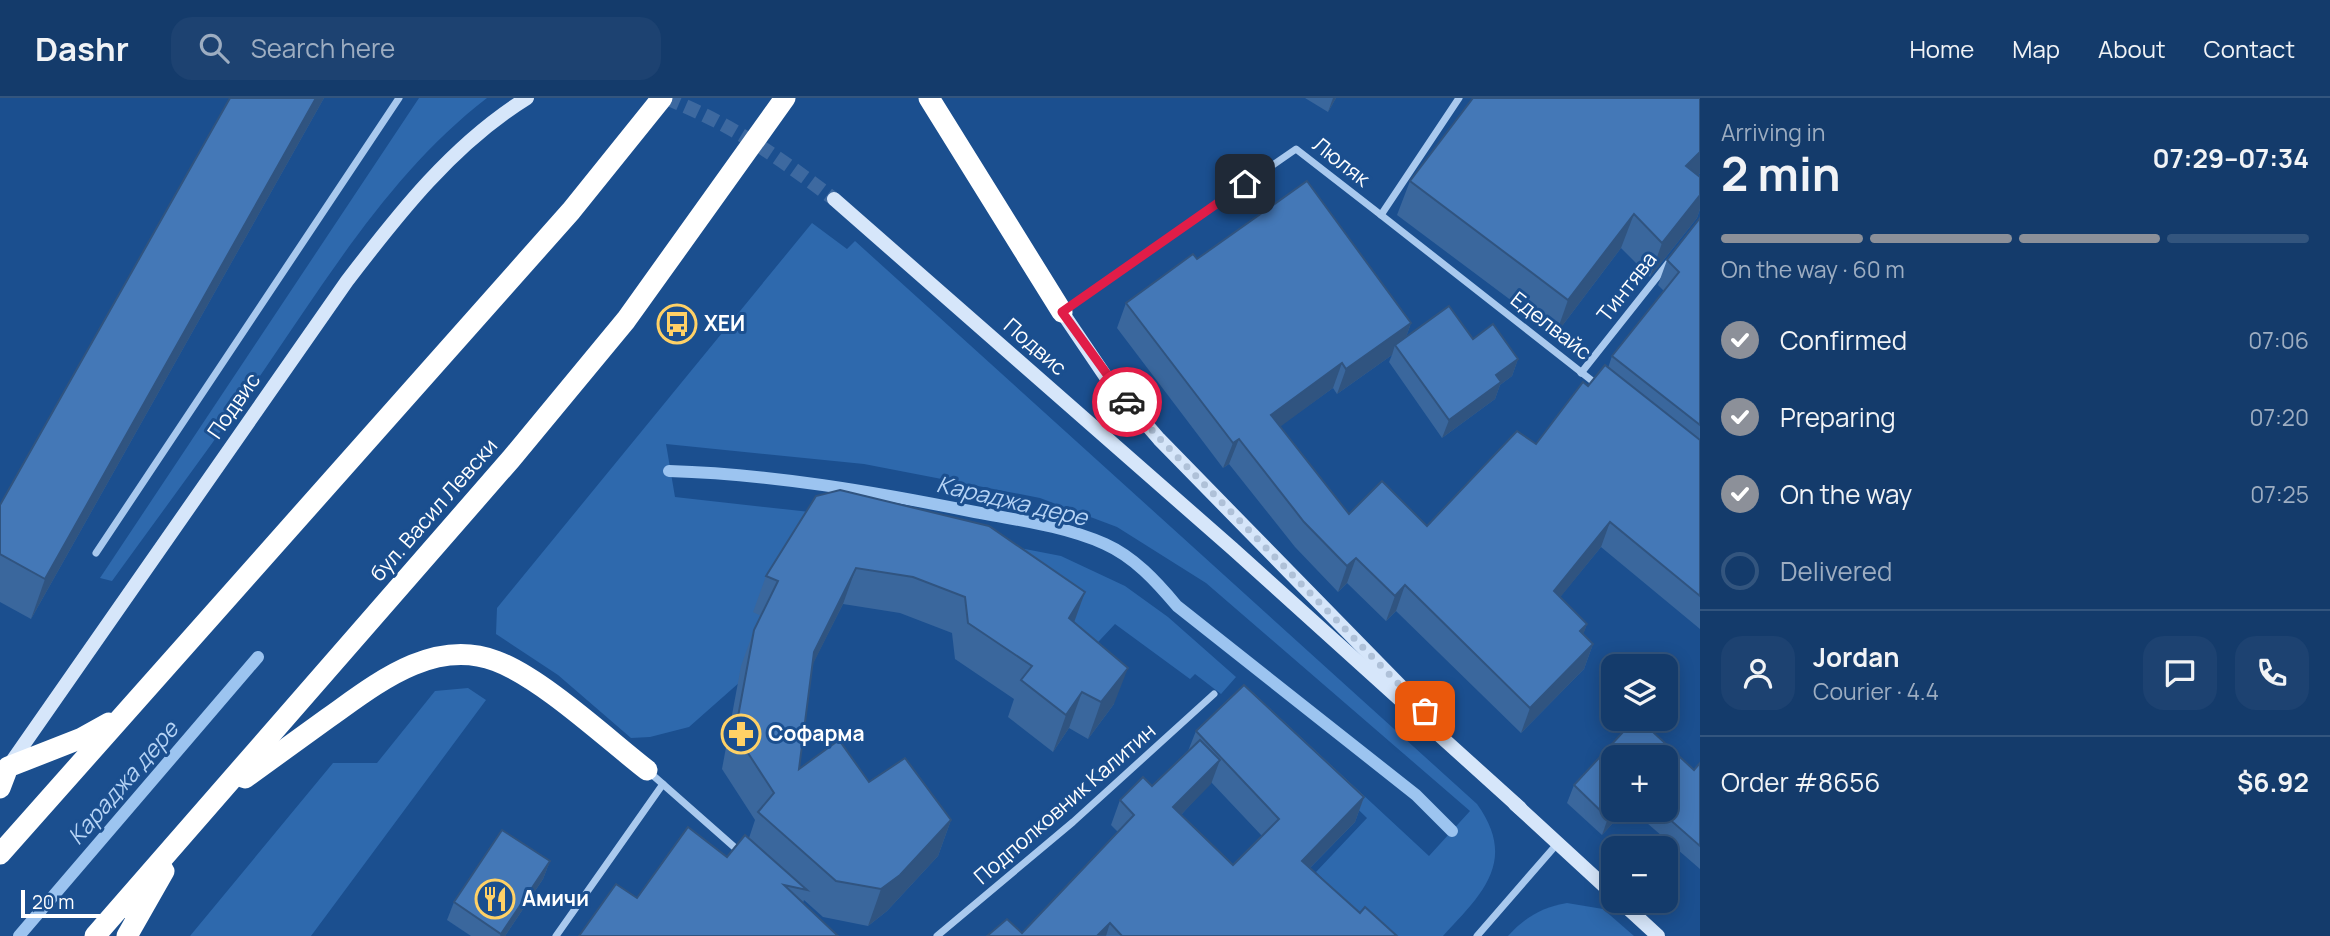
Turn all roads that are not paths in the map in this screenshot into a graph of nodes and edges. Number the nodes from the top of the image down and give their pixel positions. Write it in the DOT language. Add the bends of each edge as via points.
graph roads {
  1 [pos="399,98"];
  2 [pos="527,98"];
  3 [pos="663,98"];
  4 [pos="785,98"];
  5 [pos="929,98"];
  6 [pos="1459,98"];
  7 [pos="834,199"];
  8 [pos="1381,215"];
  9 [pos="1675,255"];
  10 [pos="1062,312"];
  11 [pos="1581,373"];
  12 [pos="1603,389"];
  13 [pos="96,553"];
  14 [pos="1214,694"];
  15 [pos="123,715"];
  16 [pos="4,768"];
  17 [pos="655,777"];
  18 [pos="0,788"];
  19 [pos="215,800"];
  20 [pos="1520,808"];
  21 [pos="187,829"];
  22 [pos="1558,844"];
  23 [pos="0,855"];
  24 [pos="744,856"];
  25 [pos="1601,883"];
  26 [pos="1633,913"];
  27 [pos="95,936"];
  28 [pos="127,936"];
  29 [pos="556,936"];
  30 [pos="937,936"];
  31 [pos="1477,936"];
  32 [pos="1658,936"];
  1 -- 13 [label="street"];
  2 -- 16 [label="street, Подвис" via="490,121 388,226"];
  3 -- 15 [label="highway" via="534,253"];
  4 -- 19 [label="highway, бул. Васил Левски" via="626,320"];
  5 -- 10 [label="highway"];
  6 -- 8 [label="street, Люляк"];
  7 -- 20 [label="street, Подвис"];
  8 -- 10 [label="street, Люляк" via="1296,149"];
  8 -- 11 [label="street, Еделвайс"];
  9 -- 11 [label="street, Тинтява"];
  10 -- 20 [label="street, Подвис" via="1108,380 1160,439"];
  11 -- 12 [label="street, Еделвайс"];
  14 -- 30 [label="street, Подполковник Калитин" via="1073,822"];
  15 -- 16 [label="highway" via="82,738"];
  15 -- 23 [label="highway"];
  16 -- 18 [label="highway"];
  17 -- 19 [label="highway" via="512,669 473,655 447,655 387,676"];
  17 -- 24 [label="street"];
  17 -- 29 [label="street"];
  19 -- 21 [label="highway, бул. Васил Левски"];
  20 -- 22 [label="street, Подвис"];
  21 -- 27 [label="highway, бул. Васил Левски"];
  21 -- 28 [label="highway"];
  22 -- 25 [label="street, Подвис"];
  22 -- 31 [label="street"];
  26 -- 32 [label="street"];
}
